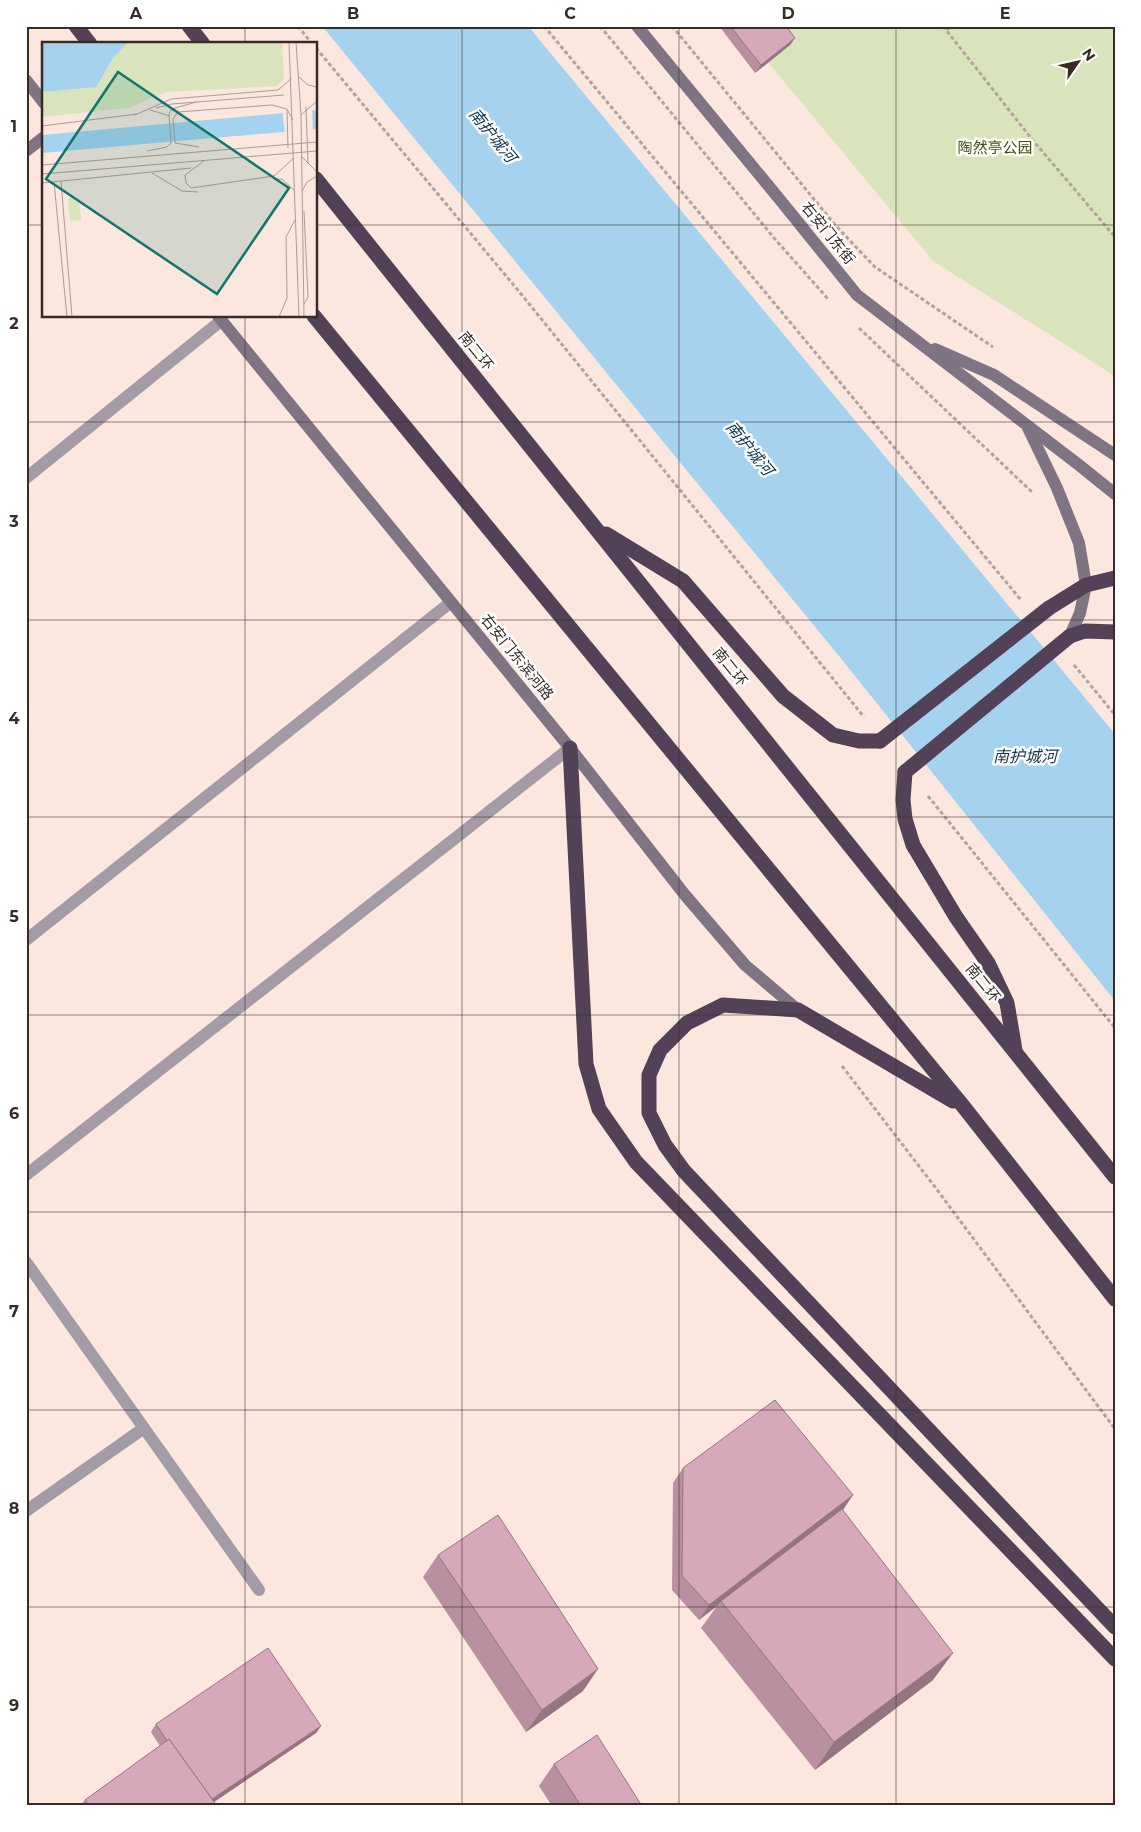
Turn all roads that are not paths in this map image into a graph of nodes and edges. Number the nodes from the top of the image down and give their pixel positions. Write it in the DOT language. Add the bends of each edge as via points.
graph roads {
  1 [pos="76,26"];
  2 [pos="189,26"];
  3 [pos="637,26"];
  4 [pos="88,42"];
  5 [pos="201,42"];
  6 [pos="26,80"];
  7 [pos="42,100"];
  8 [pos="42,139"];
  9 [pos="26,151"];
  10 [pos="318,182"];
  11 [pos="220,318"];
  12 [pos="316,318"];
  13 [pos="914,339"];
  14 [pos="1027,426"];
  15 [pos="1115,456"];
  16 [pos="26,478"];
  17 [pos="1115,494"];
  18 [pos="596,529"];
  19 [pos="1115,578"];
  20 [pos="1086,585"];
  21 [pos="451,602"];
  22 [pos="1115,632"];
  23 [pos="1070,636"];
  24 [pos="570,748"];
  25 [pos="26,940"];
  26 [pos="798,1010"];
  27 [pos="1016,1052"];
  28 [pos="963,1106"];
  29 [pos="26,1175"];
  30 [pos="1115,1177"];
  31 [pos="26,1262"];
  32 [pos="1115,1299"];
  33 [pos="144,1428"];
  34 [pos="26,1511"];
  35 [pos="259,1590"];
  36 [pos="1115,1627"];
  37 [pos="1115,1659"];
  1 -- 4 [label="highway"];
  2 -- 5 [label="highway"];
  3 -- 13 [label="street, 右安门东街" via="857,295"];
  6 -- 7 [label="street"];
  8 -- 9 [label="street"];
  10 -- 18 [label="highway, 南二环"];
  11 -- 16 [label="street"];
  11 -- 21 [label="street, 右安门东滨河路"];
  12 -- 28 [label="highway"];
  13 -- 14 [label="street, 右安门东街"];
  13 -- 15 [label="street" via="994,375"];
  14 -- 17 [label="street, 右安门东街"];
  14 -- 20 [label="street" via="1079,543"];
  18 -- 20 [label="highway, bridge" via="683,581 783,696 833,735 859,741 880,741 1049,608"];
  18 -- 27 [label="highway, 南二环"];
  19 -- 20 [label="highway"];
  20 -- 23 [label="street" via="1080,613"];
  21 -- 24 [label="street, 右安门东滨河路"];
  21 -- 25 [label="street"];
  22 -- 23 [label="highway" via="1085,631"];
  23 -- 27 [label="highway, bridge" via="905,772 905,819 913,845 988,963 1007,1003"];
  24 -- 26 [label="street, 右安门东滨河路" via="744,965"];
  24 -- 29 [label="street"];
  24 -- 37 [label="highway" via="586,1064 599,1109 636,1162"];
  26 -- 28 [label="highway"];
  26 -- 36 [label="highway" via="723,1005 688,1022 660,1050 649,1074 649,1113 665,1145 684,1171"];
  27 -- 30 [label="highway, 南二环"];
  28 -- 32 [label="highway"];
  31 -- 33 [label="street"];
  33 -- 34 [label="street"];
  33 -- 35 [label="street"];
}
